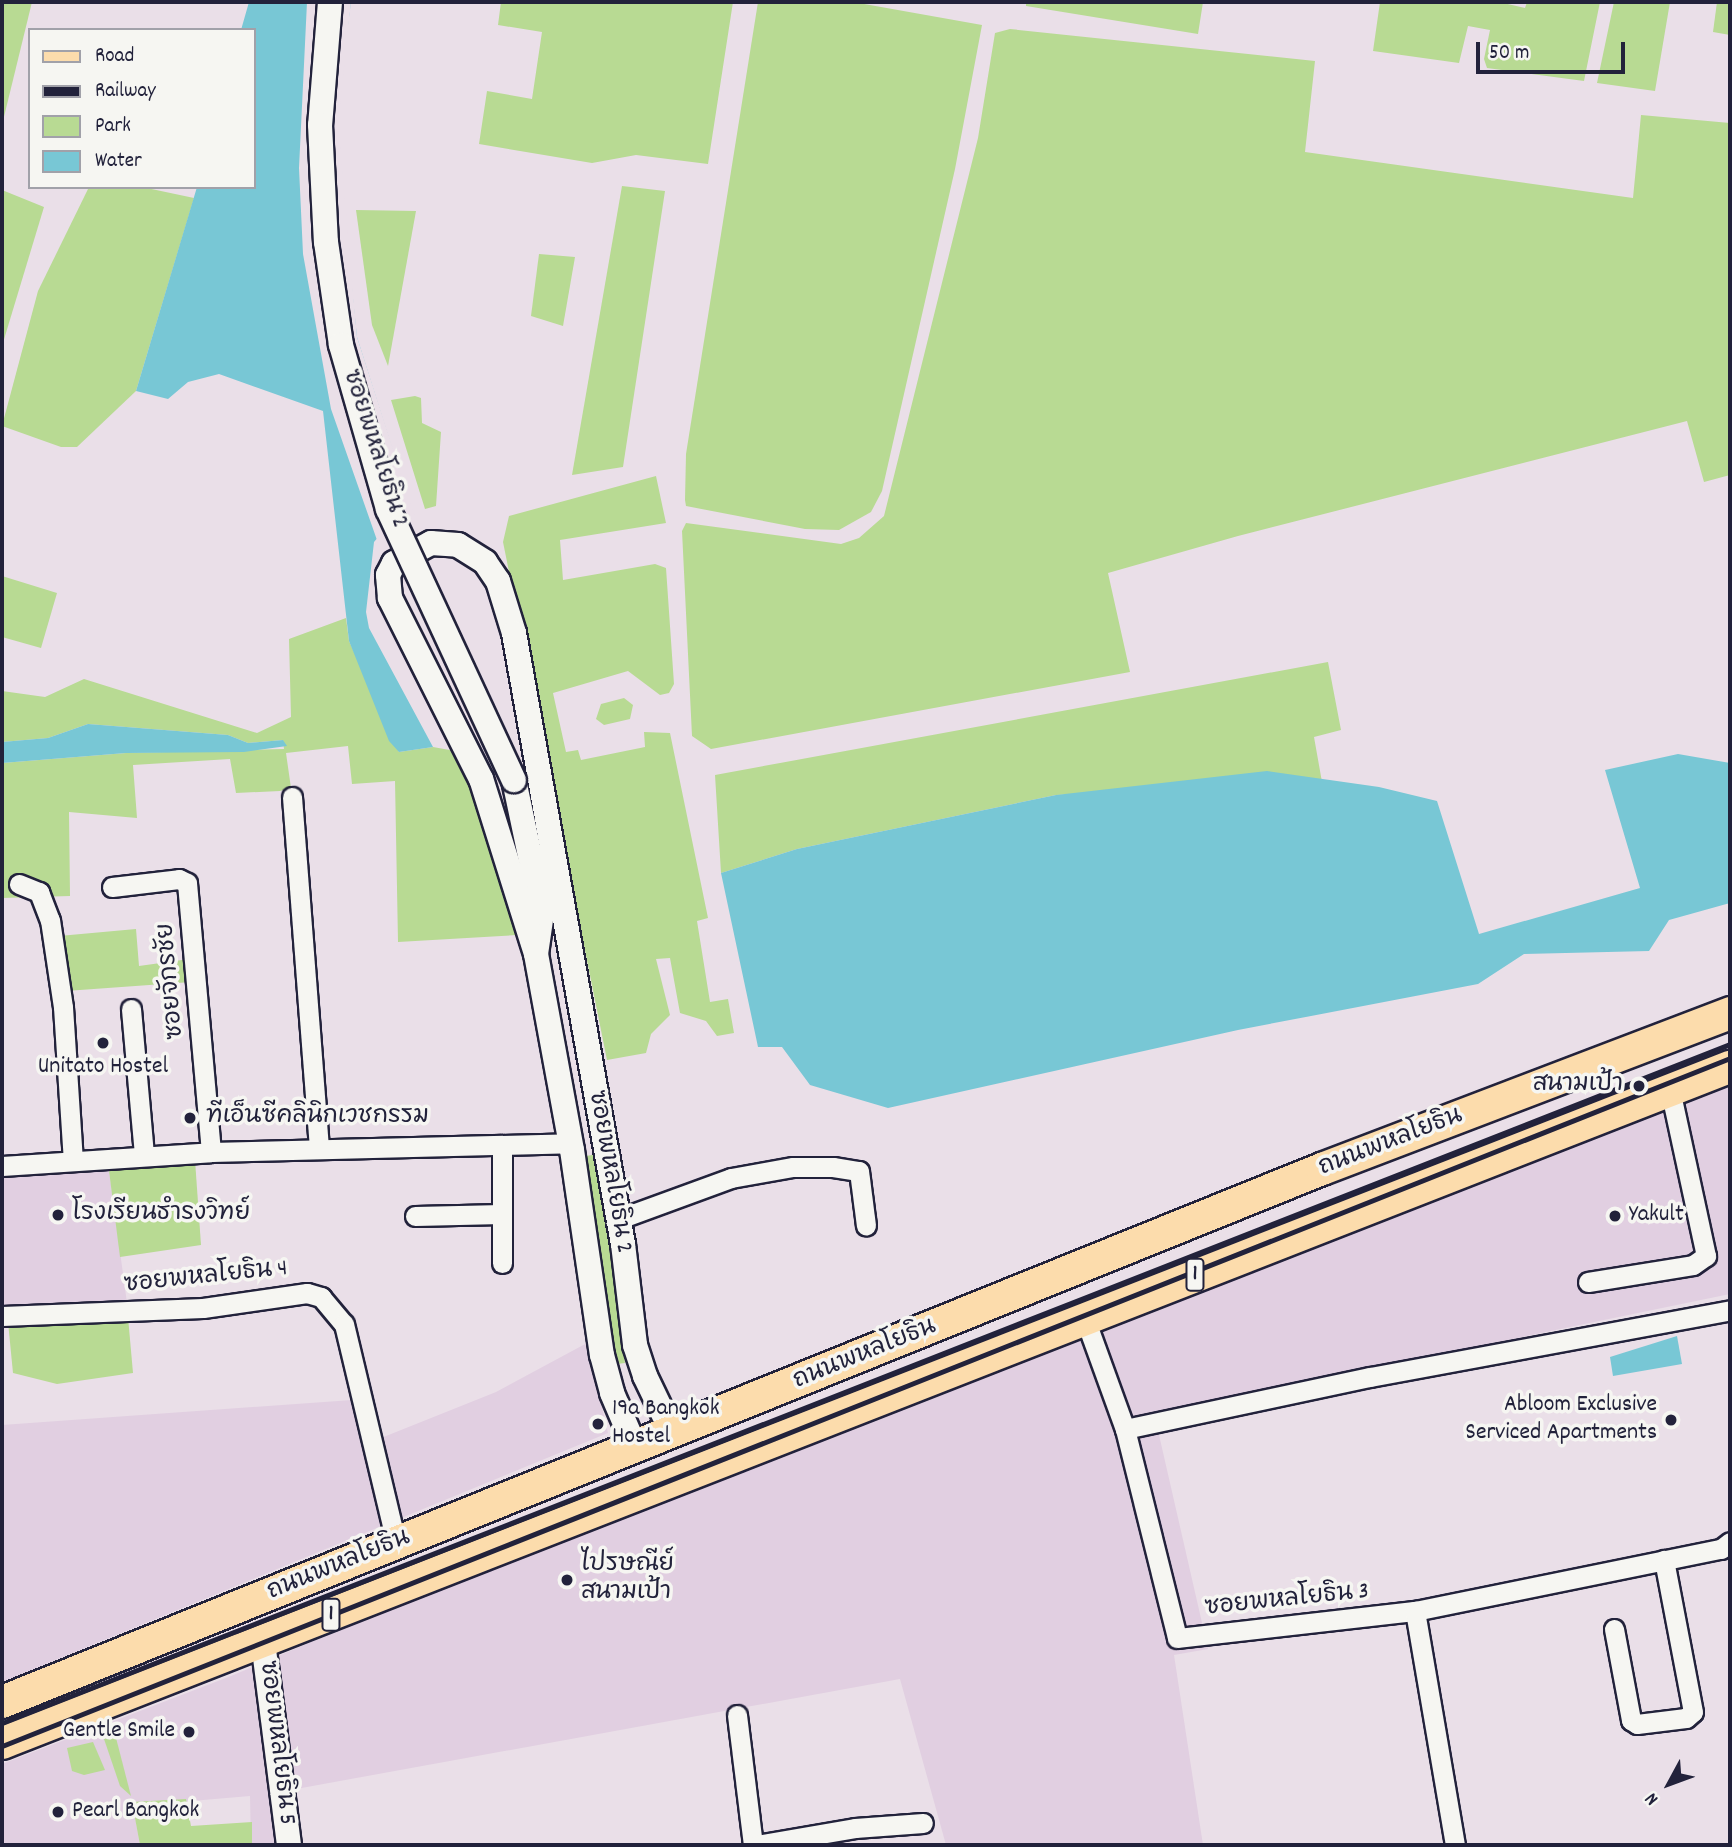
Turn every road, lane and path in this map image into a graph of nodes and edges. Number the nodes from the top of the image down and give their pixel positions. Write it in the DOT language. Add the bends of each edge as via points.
graph roads {
  1 [pos="330,2"];
  2 [pos="292,797"];
  3 [pos="19,884"];
  4 [pos="112,887"];
  5 [pos="542,913"];
  6 [pos="568,951"];
  7 [pos="536,954"];
  8 [pos="131,1009"];
  9 [pos="1730,1013"];
  10 [pos="1730,1067"];
  11 [pos="1670,1089"];
  12 [pos="604,1137"];
  13 [pos="571,1143"];
  14 [pos="502,1147"];
  15 [pos="319,1148"];
  16 [pos="211,1152"];
  17 [pos="144,1155"];
  18 [pos="73,1160"];
  19 [pos="2,1166"];
  20 [pos="502,1214"];
  21 [pos="415,1216"];
  22 [pos="619,1219"];
  23 [pos="866,1226"];
  24 [pos="502,1262"];
  25 [pos="1066,1276"];
  26 [pos="1588,1282"];
  27 [pos="1730,1310"];
  28 [pos="2,1316"];
  29 [pos="1084,1316"];
  30 [pos="1125,1429"];
  31 [pos="672,1432"];
  32 [pos="635,1447"];
  33 [pos="659,1485"];
  34 [pos="1730,1542"];
  35 [pos="396,1543"];
  36 [pos="1664,1560"];
  37 [pos="249,1602"];
  38 [pos="1415,1611"];
  39 [pos="1614,1629"];
  40 [pos="263,1642"];
  41 [pos="2,1702"];
  42 [pos="737,1715"];
  43 [pos="2,1743"];
  44 [pos="923,1823"];
  45 [pos="289,1845"];
  46 [pos="755,1845"];
  47 [pos="1455,1845"];
  1 -- 5 [label="street, ซอยพหลโยธิน 2, bridge" via="320,125 326,242 341,345 388,509 514,780"];
  2 -- 15 [label="street"];
  3 -- 18 [label="street" via="39,892 50,920 62,1007"];
  4 -- 16 [label="street, ซอยจักรชัย" via="179,879 187,883"];
  5 -- 6 [label="street, ซอยพหลโยธิน 2"];
  5 -- 7 [label="street, ซอยพหลโยธิน 2"];
  6 -- 7 [label="street" via="514,633 498,581 473,551 443,540 394,563 388,575 390,598 481,779"];
  6 -- 12 [label="street, ซอยพหลโยธิน 2"];
  7 -- 13 [label="street, ซอยพหลโยธิน 2"];
  8 -- 17 [label="street"];
  9 -- 25 [label="main road, ถนนพหลโยธิน / 1" via="1322,1170"];
  10 -- 11 [label="main road, ถนนพหลโยธิน / 1"];
  11 -- 26 [label="street" via="1706,1256 1693,1265"];
  11 -- 29 [label="main road, ถนนพหลโยธิน / 1"];
  12 -- 13 [label="street"];
  12 -- 22 [label="street, ซอยพหลโยธิน 2"];
  13 -- 14 [label="street, ซอยพหลโยธิน 2"];
  13 -- 32 [label="street, ซอยพหลโยธิน 2" via="602,1356"];
  14 -- 15 [label="street, ซอยพหลโยธิน 2"];
  14 -- 20 [label="street"];
  15 -- 16 [label="street, ซอยพหลโยธิน 2"];
  16 -- 17 [label="street, ซอยพหลโยธิน 2"];
  17 -- 18 [label="street, ซอยพหลโยธิน 2"];
  18 -- 19 [label="street, ซอยพหลโยธิน 2"];
  20 -- 21 [label="street"];
  20 -- 24 [label="street"];
  22 -- 23 [label="street" via="731,1178 793,1167 833,1167 859,1171"];
  22 -- 31 [label="street, ซอยพหลโยธิน 2" via="635,1345"];
  25 -- 29 [label="main road"];
  25 -- 31 [label="main road, ถนนพหลโยธิน / 1"];
  27 -- 30 [label="street" via="1370,1377"];
  28 -- 35 [label="street, ซอยพหลโยธิน 4" via="203,1308 307,1293 321,1297 344,1324"];
  29 -- 30 [label="street, ซอยพหลโยธิน 3"];
  29 -- 33 [label="main road, ถนนพหลโยธิน / 1"];
  30 -- 38 [label="street, ซอยพหลโยธิน 3" via="1177,1639"];
  31 -- 32 [label="main road, ถนนพหลโยธิน / 1"];
  32 -- 33 [label="main road"];
  32 -- 35 [label="main road, ถนนพหลโยธิน / 1"];
  33 -- 40 [label="main road, ถนนพหลโยธิน / 1"];
  34 -- 36 [label="street, ซอยพหลโยธิน 3" via="1721,1549"];
  35 -- 37 [label="main road, ถนนพหลโยธิน / 1"];
  36 -- 38 [label="street, ซอยพหลโยธิน 3"];
  36 -- 39 [label="street" via="1693,1712 1686,1718 1637,1724 1631,1720"];
  37 -- 40 [label="main road"];
  37 -- 41 [label="main road, ถนนพหลโยธิน / 1"];
  38 -- 47 [label="street"];
  40 -- 43 [label="main road, ถนนพหลโยธิน / 1"];
  40 -- 45 [label="street, ซอยพหลโยธิน 5"];
  42 -- 46 [label="street"];
  44 -- 46 [label="street" via="855,1828"];
}
